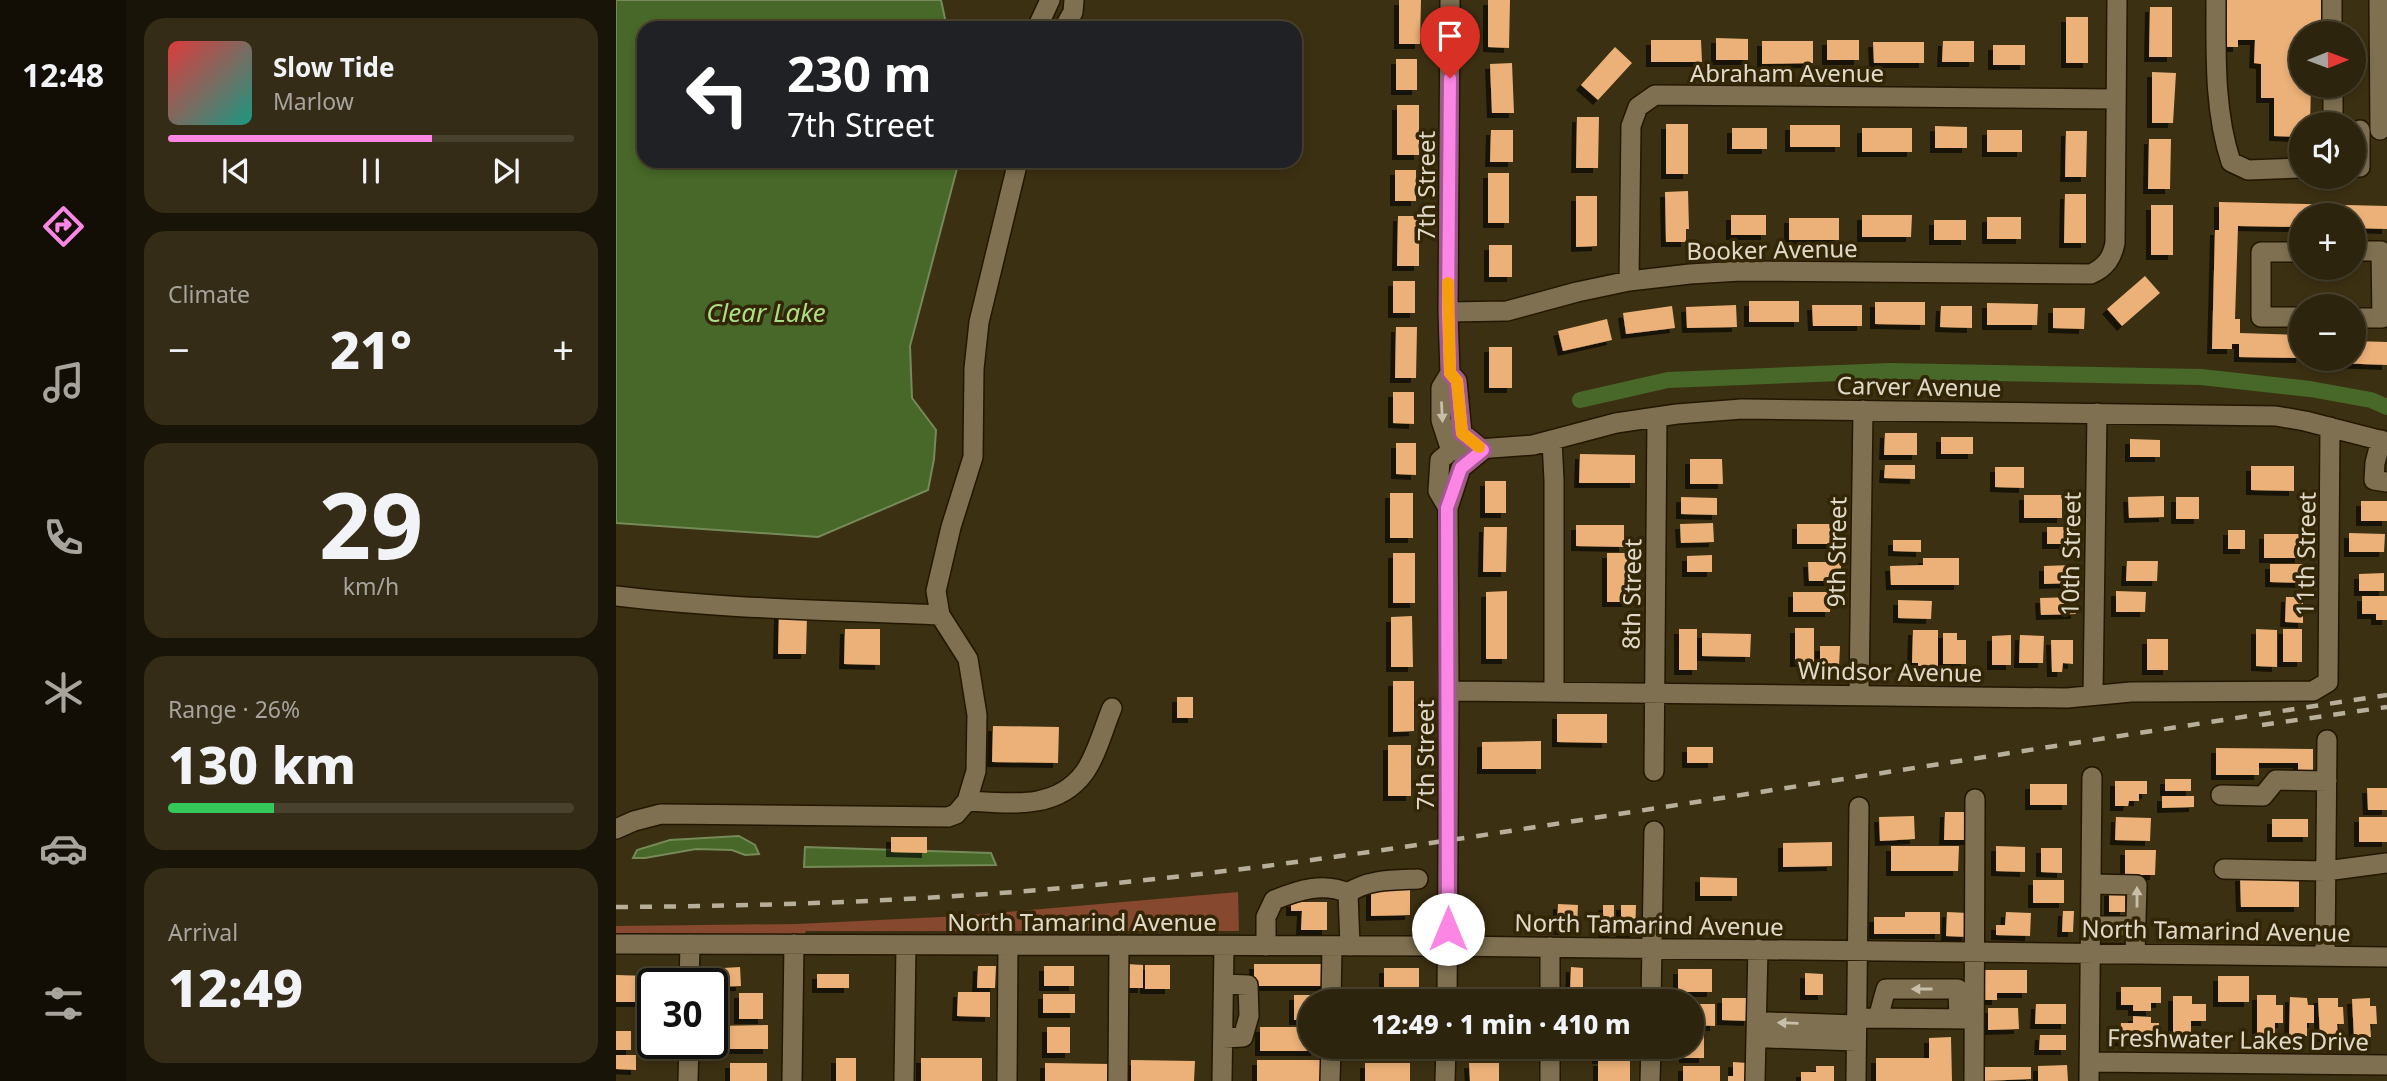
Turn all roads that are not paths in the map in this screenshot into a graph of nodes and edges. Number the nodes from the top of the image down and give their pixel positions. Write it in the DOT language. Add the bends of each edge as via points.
graph roads {
  1 [pos="1050,0"];
  2 [pos="1074,0"];
  3 [pos="1450,0"];
  4 [pos="2117,0"];
  5 [pos="2216,0"];
  6 [pos="2332,0"];
  7 [pos="2379,0"];
  8 [pos="1040,21"];
  9 [pos="1068,21"];
  10 [pos="2332,21"];
  11 [pos="2116,99"];
  12 [pos="2370,130"];
  13 [pos="1016,168"];
  14 [pos="2289,168"];
  15 [pos="2366,251"];
  16 [pos="2289,252"];
  17 [pos="1629,281"];
  18 [pos="2385,281"];
  19 [pos="1448,312"];
  20 [pos="2289,317"];
  21 [pos="2366,318"];
  22 [pos="1450,373"];
  23 [pos="1863,410"];
  24 [pos="2096,413"];
  25 [pos="1657,418"];
  26 [pos="2330,427"];
  27 [pos="1552,441"];
  28 [pos="2384,441"];
  29 [pos="1483,450"];
  30 [pos="1451,451"];
  31 [pos="2387,482"];
  32 [pos="1447,508"];
  33 [pos="616,596"];
  34 [pos="940,615"];
  35 [pos="2328,682"];
  36 [pos="1449,691"];
  37 [pos="1554,692"];
  38 [pos="1654,693"];
  39 [pos="1859,694"];
  40 [pos="2093,695"];
  41 [pos="1112,708"];
  42 [pos="2327,740"];
  43 [pos="1654,771"];
  44 [pos="2092,777"];
  45 [pos="2327,781"];
  46 [pos="2221,795"];
  47 [pos="1975,799"];
  48 [pos="967,801"];
  49 [pos="1859,807"];
  50 [pos="616,829"];
  51 [pos="1654,831"];
  52 [pos="2387,863"];
  53 [pos="2224,869"];
  54 [pos="2326,871"];
  55 [pos="1418,879"];
  56 [pos="2091,884"];
  57 [pos="1348,893"];
  58 [pos="2091,926"];
  59 [pos="2136,926"];
  60 [pos="616,944"];
  61 [pos="690,944"];
  62 [pos="794,944"];
  63 [pos="906,945"];
  64 [pos="1009,945"];
  65 [pos="1119,946"];
  66 [pos="1224,946"];
  67 [pos="1266,946"];
  68 [pos="1341,946"];
  69 [pos="1448,946"];
  70 [pos="1550,947"];
  71 [pos="1652,948"];
  72 [pos="1758,949"];
  73 [pos="1857,951"];
  74 [pos="1973,952"];
  75 [pos="2091,953"];
  76 [pos="2135,954"];
  77 [pos="2325,956"];
  78 [pos="2387,957"];
  79 [pos="689,968"];
  80 [pos="1333,989"];
  81 [pos="1447,989"];
  82 [pos="1550,989"];
  83 [pos="1651,989"];
  84 [pos="1878,1018"];
  85 [pos="1966,1019"];
  86 [pos="1856,1028"];
  87 [pos="689,1059"];
  88 [pos="1331,1059"];
  89 [pos="1446,1059"];
  90 [pos="1550,1059"];
  91 [pos="1651,1059"];
  92 [pos="2387,1065"];
  93 [pos="2089,1071"];
  94 [pos="688,1081"];
  95 [pos="792,1081"];
  96 [pos="904,1081"];
  97 [pos="1007,1081"];
  98 [pos="1118,1081"];
  99 [pos="1222,1081"];
  100 [pos="1330,1081"];
  101 [pos="1445,1081"];
  102 [pos="1549,1081"];
  103 [pos="1650,1081"];
  104 [pos="1755,1081"];
  105 [pos="1856,1081"];
  106 [pos="1974,1081"];
  1 -- 8 [label="street"];
  2 -- 9 [label="street"];
  3 -- 19 [label="street, 7th Street"];
  4 -- 11 [label="street"];
  5 -- 14 [label="street" via="2223,138 2231,162 2248,170"];
  6 -- 10 [label="street"];
  7 -- 12 [label="street"];
  11 -- 17 [label="street, Booker Avenue" via="2115,243 2113,253 2091,274 1741,271"];
  11 -- 17 [label="street, Abraham Avenue" via="1655,95 1638,107 1631,126"];
  13 -- 34 [label="street" via="979,322 974,457 936,591"];
  15 -- 18 [label="street" via="2381,251"];
  16 -- 20 [label="street" via="2261,252 2261,291 2262,317"];
  17 -- 19 [label="street, Booker Avenue" via="1507,311"];
  18 -- 21 [label="street" via="2382,318"];
  19 -- 22 [label="street, 7th Street"];
  22 -- 29 [label="street, 7th Street" via="1457,381 1462,433"];
  22 -- 30 [label="street, 7th Street, one-way" via="1441,388 1441,420"];
  23 -- 24 [label="street, Carver Avenue"];
  23 -- 25 [label="street, Carver Avenue" via="1742,409"];
  23 -- 39 [label="street, 9th Street"];
  24 -- 26 [label="street, Carver Avenue" via="2276,416"];
  24 -- 40 [label="street, 10th Street"];
  25 -- 27 [label="street, Carver Avenue" via="1616,423"];
  25 -- 38 [label="street, 8th Street"];
  26 -- 28 [label="street, Carver Avenue"];
  26 -- 35 [label="street, 11th Street"];
  27 -- 29 [label="street, Carver Avenue"];
  27 -- 37 [label="street"];
  28 -- 31 [label="street" via="2374,480"];
  29 -- 30 [label="street, Carver Avenue"];
  29 -- 32 [label="street, 7th Street" via="1461,468"];
  30 -- 32 [label="street, 7th Street" via="1440,460 1438,491"];
  32 -- 36 [label="street, 7th Street"];
  33 -- 34 [label="street" via="651,602"];
  34 -- 48 [label="street" via="968,659 977,715 976,771"];
  35 -- 40 [label="street, Windsor Avenue" via="2313,691"];
  36 -- 37 [label="street, Windsor Avenue"];
  36 -- 69 [label="street, 7th Street"];
  37 -- 38 [label="street, Windsor Avenue"];
  38 -- 39 [label="street, Windsor Avenue"];
  38 -- 43 [label="street, 8th Street"];
  39 -- 40 [label="street, Windsor Avenue"];
  41 -- 48 [label="street" via="1085,772 1060,795 1027,803"];
  42 -- 45 [label="street"];
  44 -- 56 [label="street"];
  45 -- 46 [label="street" via="2276,780 2263,796"];
  45 -- 54 [label="street"];
  47 -- 74 [label="street"];
  48 -- 50 [label="street" via="948,817 661,814"];
  49 -- 73 [label="street"];
  51 -- 71 [label="street"];
  52 -- 54 [label="street"];
  53 -- 54 [label="street"];
  54 -- 77 [label="street"];
  55 -- 57 [label="street" via="1361,885"];
  56 -- 58 [label="street"];
  59 -- 56 [label="street, one-way" via="2137,885"];
  57 -- 67 [label="street" via="1333,887 1301,889 1275,900 1266,917"];
  57 -- 68 [label="street"];
  58 -- 59 [label="street"];
  58 -- 75 [label="street"];
  59 -- 76 [label="street"];
  60 -- 61 [label="street, North Tamarind Avenue"];
  61 -- 62 [label="street, North Tamarind Avenue"];
  61 -- 79 [label="street"];
  62 -- 63 [label="street, North Tamarind Avenue"];
  62 -- 95 [label="street"];
  63 -- 64 [label="street, North Tamarind Avenue"];
  63 -- 96 [label="street"];
  64 -- 65 [label="street, North Tamarind Avenue"];
  64 -- 97 [label="street"];
  65 -- 66 [label="street, North Tamarind Avenue"];
  65 -- 98 [label="street"];
  66 -- 67 [label="street, North Tamarind Avenue"];
  66 -- 99 [label="street"];
  67 -- 68 [label="street, North Tamarind Avenue"];
  68 -- 69 [label="street, North Tamarind Avenue"];
  68 -- 80 [label="street"];
  69 -- 70 [label="street, North Tamarind Avenue"];
  69 -- 81 [label="street, 7th Street"];
  70 -- 71 [label="street, North Tamarind Avenue"];
  70 -- 82 [label="street"];
  71 -- 72 [label="street, North Tamarind Avenue"];
  71 -- 83 [label="street"];
  72 -- 73 [label="street, North Tamarind Avenue"];
  72 -- 104 [label="street"];
  73 -- 74 [label="street, North Tamarind Avenue"];
  73 -- 86 [label="street"];
  74 -- 75 [label="street, North Tamarind Avenue"];
  74 -- 85 [label="street"];
  75 -- 76 [label="street, North Tamarind Avenue"];
  75 -- 93 [label="street"];
  76 -- 77 [label="street, North Tamarind Avenue"];
  77 -- 78 [label="street, North Tamarind Avenue"];
  84 -- 85 [label="street"];
  85 -- 84 [label="street, one-way" via="1958,989 1886,989"];
  84 -- 86 [label="street"];
  85 -- 106 [label="street"];
  86 -- 105 [label="street"];
  87 -- 94 [label="street"];
  88 -- 100 [label="street"];
  89 -- 101 [label="street"];
  90 -- 102 [label="street"];
  91 -- 103 [label="street"];
  92 -- 93 [label="street, Freshwater Lakes Drive"];
}
